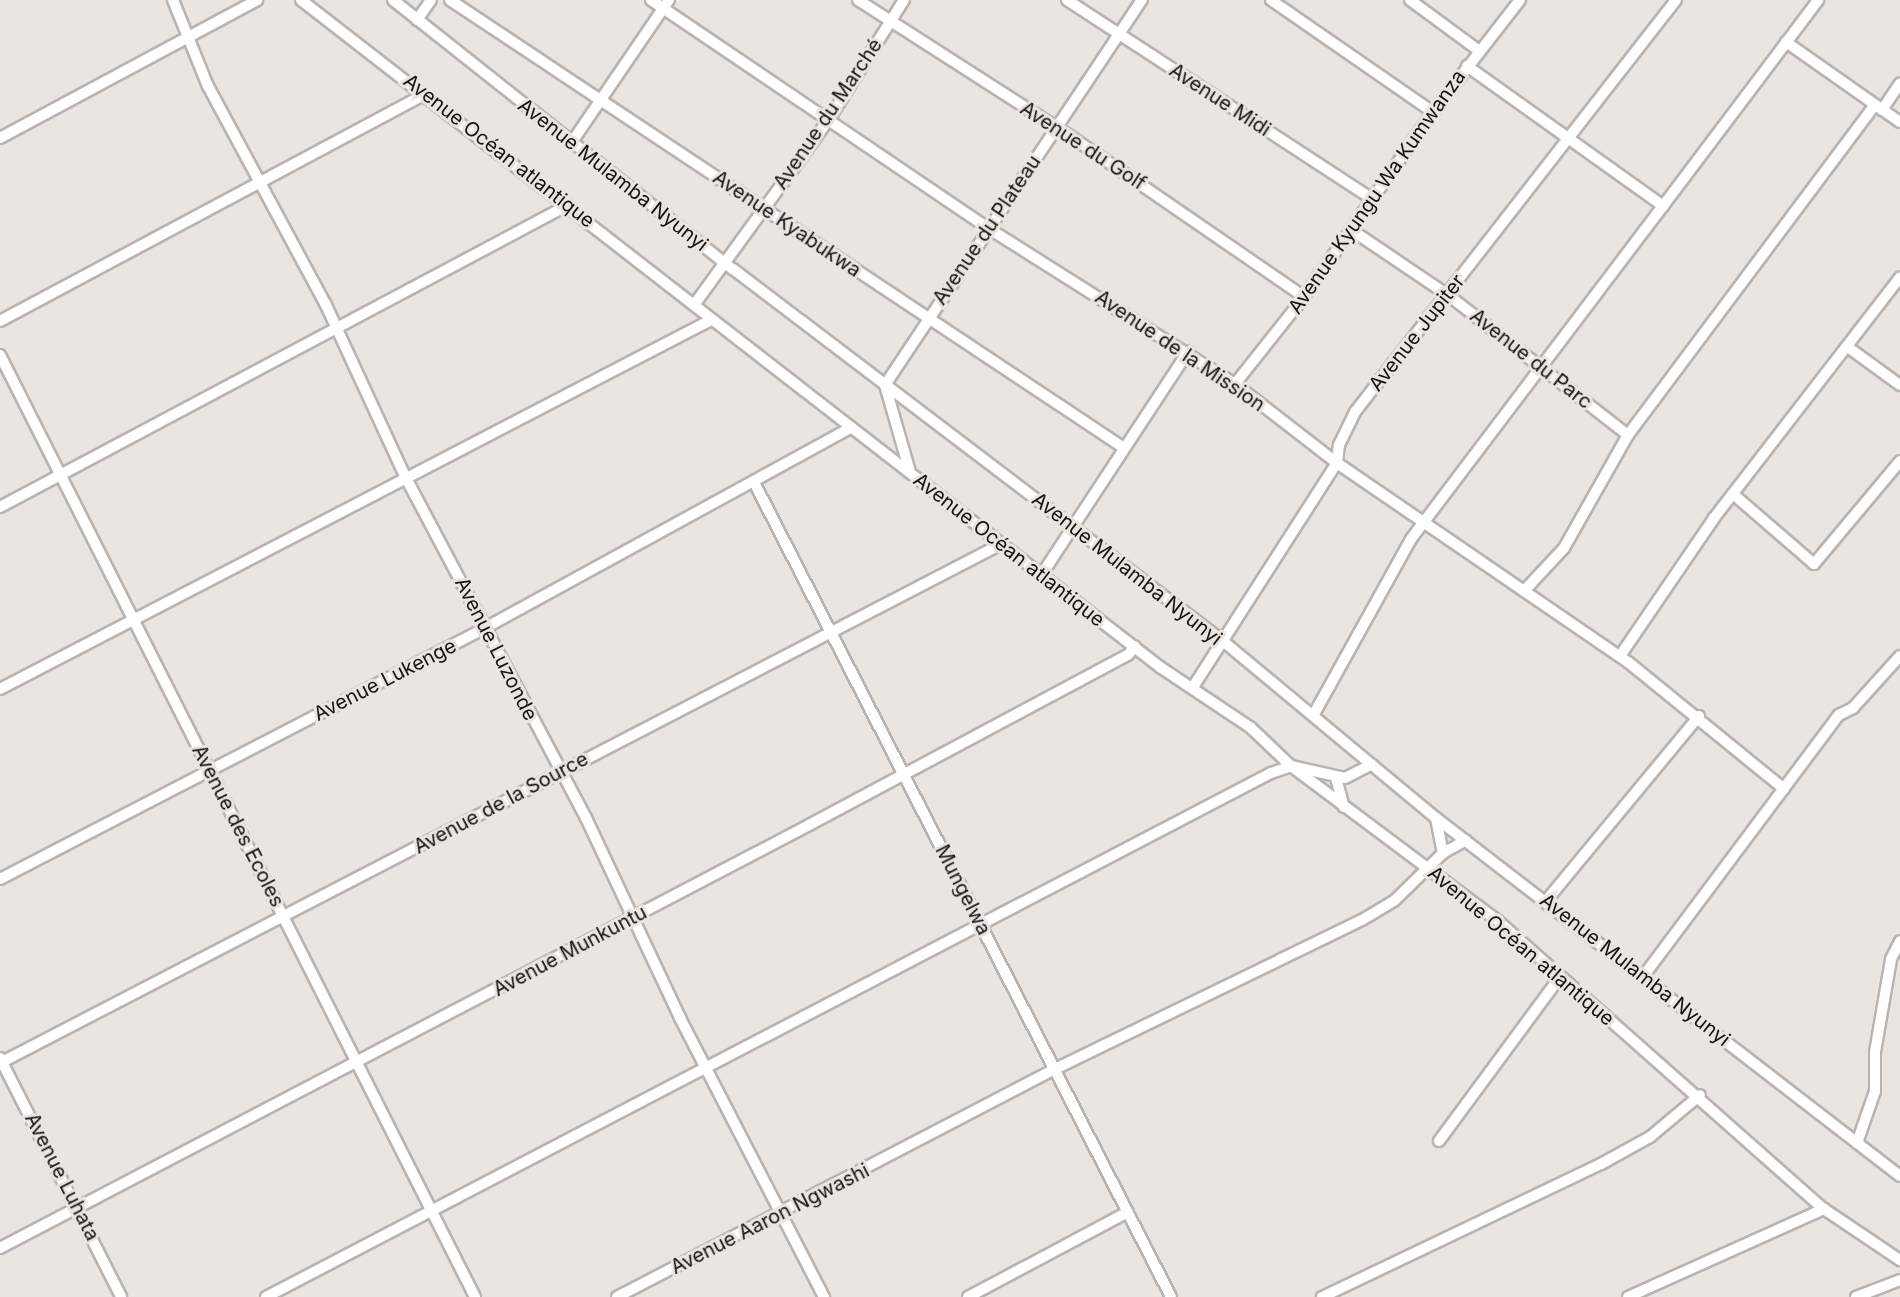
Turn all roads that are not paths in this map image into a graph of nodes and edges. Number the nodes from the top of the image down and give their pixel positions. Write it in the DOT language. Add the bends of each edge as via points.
graph roads {
  1 [pos="173,0"];
  2 [pos="257,0"];
  3 [pos="301,0"];
  4 [pos="393,0"];
  5 [pos="431,0"];
  6 [pos="450,0"];
  7 [pos="651,0"];
  8 [pos="858,0"];
  9 [pos="904,0"];
  10 [pos="1067,0"];
  11 [pos="1142,0"];
  12 [pos="1271,0"];
  13 [pos="1410,0"];
  14 [pos="1520,0"];
  15 [pos="1676,0"];
  16 [pos="1818,0"];
  17 [pos="666,4"];
  18 [pos="417,20"];
  19 [pos="889,21"];
  20 [pos="1119,35"];
  21 [pos="187,39"];
  22 [pos="1786,42"];
  23 [pos="1478,50"];
  24 [pos="1467,66"];
  25 [pos="1900,83"];
  26 [pos="425,94"];
  27 [pos="600,100"];
  28 [pos="1878,108"];
  29 [pos="1433,112"];
  30 [pos="829,119"];
  31 [pos="1900,122"];
  32 [pos="1057,127"];
  33 [pos="0,138"];
  34 [pos="1569,141"];
  35 [pos="572,142"];
  36 [pos="260,181"];
  37 [pos="1374,200"];
  38 [pos="568,205"];
  39 [pos="1663,206"];
  40 [pos="765,208"];
  41 [pos="988,228"];
  42 [pos="1353,231"];
  43 [pos="725,262"];
  44 [pos="1900,277"];
  45 [pos="1448,295"];
  46 [pos="1304,297"];
  47 [pos="694,305"];
  48 [pos="927,319"];
  49 [pos="711,320"];
  50 [pos="0,321"];
  51 [pos="336,326"];
  52 [pos="1849,348"];
  53 [pos="1188,352"];
  54 [pos="0,355"];
  55 [pos="1543,369"];
  56 [pos="1235,384"];
  57 [pos="885,385"];
  58 [pos="1900,385"];
  59 [pos="851,428"];
  60 [pos="1628,435"];
  61 [pos="1124,448"];
  62 [pos="1900,461"];
  63 [pos="1337,463"];
  64 [pos="60,474"];
  65 [pos="910,474"];
  66 [pos="406,478"];
  67 [pos="755,484"];
  68 [pos="1733,494"];
  69 [pos="0,507"];
  70 [pos="1424,521"];
  71 [pos="1073,526"];
  72 [pos="1003,543"];
  73 [pos="1042,574"];
  74 [pos="1524,591"];
  75 [pos="135,617"];
  76 [pos="485,628"];
  77 [pos="829,633"];
  78 [pos="1224,642"];
  79 [pos="1135,646"];
  80 [pos="1620,656"];
  81 [pos="1900,656"];
  82 [pos="1193,687"];
  83 [pos="0,689"];
  84 [pos="1314,714"];
  85 [pos="1699,716"];
  86 [pos="1372,764"];
  87 [pos="1291,766"];
  88 [pos="210,768"];
  89 [pos="560,773"];
  90 [pos="903,775"];
  91 [pos="1336,778"];
  92 [pos="1784,789"];
  93 [pos="1344,807"];
  94 [pos="1436,818"];
  95 [pos="1466,840"];
  96 [pos="1443,853"];
  97 [pos="1429,869"];
  98 [pos="0,879"];
  99 [pos="1546,901"];
  100 [pos="284,917"];
  101 [pos="633,917"];
  102 [pos="980,923"];
  103 [pos="1900,941"];
  104 [pos="1560,977"];
  105 [pos="1642,978"];
  106 [pos="1,1061"];
  107 [pos="360,1062"];
  108 [pos="706,1067"];
  109 [pos="1055,1069"];
  110 [pos="1700,1095"];
  111 [pos="1439,1141"];
  112 [pos="1857,1143"];
  113 [pos="1900,1176"];
  114 [pos="79,1207"];
  115 [pos="431,1209"];
  116 [pos="1824,1209"];
  117 [pos="780,1211"];
  118 [pos="1128,1212"];
  119 [pos="0,1248"];
  120 [pos="1900,1260"];
  121 [pos="1900,1280"];
  122 [pos="121,1297"];
  123 [pos="266,1297"];
  124 [pos="475,1297"];
  125 [pos="617,1297"];
  126 [pos="824,1297"];
  127 [pos="968,1297"];
  128 [pos="1171,1297"];
  129 [pos="1322,1297"];
  130 [pos="1628,1297"];
  131 [pos="1856,1297"];
  1 -- 21 [label="street, Avenue Luzonde"];
  2 -- 21 [label="street"];
  3 -- 26 [label="street, Avenue Océan atlantique"];
  4 -- 18 [label="street, Avenue Mulamba Nyunyi"];
  5 -- 18 [label="street"];
  6 -- 27 [label="street, Avenue Kyabukwa"];
  7 -- 17 [label="street, Avenue de la Mission"];
  8 -- 19 [label="street, Avenue du Golf"];
  9 -- 19 [label="street, Avenue du Marché"];
  10 -- 20 [label="street, Avenue Midi"];
  11 -- 20 [label="street, Avenue du Plateau"];
  12 -- 29 [label="street"];
  13 -- 23 [label="street"];
  14 -- 23 [label="street, Avenue Kyungu Wa Kumwanza"];
  15 -- 34 [label="street, Avenue Jupiter"];
  16 -- 22 [label="street"];
  17 -- 27 [label="street"];
  17 -- 30 [label="street, Avenue de la Mission"];
  18 -- 35 [label="street, Avenue Mulamba Nyunyi"];
  19 -- 30 [label="street, Avenue du Marché"];
  19 -- 32 [label="street, Avenue du Golf"];
  20 -- 32 [label="street, Avenue du Plateau"];
  20 -- 37 [label="street, Avenue Midi"];
  21 -- 33 [label="street"];
  21 -- 36 [label="street, Avenue Luzonde"];
  22 -- 28 [label="street"];
  22 -- 39 [label="street"];
  23 -- 24 [label="street, Avenue Kyungu Wa Kumwanza"];
  24 -- 29 [label="street, Avenue Kyungu Wa Kumwanza"];
  24 -- 34 [label="street"];
  25 -- 28 [label="street"];
  26 -- 36 [label="street"];
  26 -- 38 [label="street, Avenue Océan atlantique"];
  27 -- 35 [label="street"];
  27 -- 40 [label="street, Avenue Kyabukwa"];
  28 -- 31 [label="street"];
  28 -- 60 [label="street"];
  29 -- 37 [label="street, Avenue Kyungu Wa Kumwanza"];
  30 -- 40 [label="street, Avenue du Marché"];
  30 -- 41 [label="street, Avenue de la Mission"];
  32 -- 41 [label="street, Avenue du Plateau"];
  32 -- 46 [label="street, Avenue du Golf"];
  34 -- 39 [label="street"];
  34 -- 45 [label="street, Avenue Jupiter"];
  35 -- 43 [label="street, Avenue Mulamba Nyunyi"];
  36 -- 50 [label="street"];
  36 -- 51 [label="street, Avenue Luzonde"];
  37 -- 42 [label="street, Avenue Kyungu Wa Kumwanza"];
  38 -- 47 [label="street, Avenue Océan atlantique"];
  38 -- 51 [label="street"];
  39 -- 55 [label="street"];
  40 -- 43 [label="street, Avenue du Marché"];
  40 -- 48 [label="street, Avenue Kyabukwa"];
  41 -- 48 [label="street, Avenue du Plateau"];
  41 -- 53 [label="street, Avenue de la Mission"];
  42 -- 45 [label="street, Avenue du Parc"];
  42 -- 46 [label="street, Avenue Kyungu Wa Kumwanza"];
  43 -- 47 [label="street, Avenue du Marché"];
  43 -- 57 [label="street, Avenue Mulamba Nyunyi"];
  44 -- 52 [label="street"];
  45 -- 55 [label="street, Avenue du Parc"];
  45 -- 63 [label="street, Avenue Jupiter" via="1355,412 1339,445"];
  46 -- 56 [label="street, Avenue Kyungu Wa Kumwanza"];
  47 -- 49 [label="street, Avenue Océan atlantique"];
  48 -- 57 [label="street, Avenue du Plateau"];
  48 -- 61 [label="street, Avenue Kyabukwa"];
  49 -- 59 [label="street, Avenue Océan atlantique"];
  49 -- 66 [label="street"];
  51 -- 64 [label="street"];
  51 -- 66 [label="street, Avenue Luzonde"];
  52 -- 58 [label="street"];
  52 -- 68 [label="street"];
  53 -- 56 [label="street, Avenue de la Mission"];
  53 -- 61 [label="street"];
  54 -- 64 [label="street, Avenue des Ecoles"];
  55 -- 60 [label="street, Avenue du Parc"];
  55 -- 70 [label="street"];
  56 -- 63 [label="street, Avenue de la Mission"];
  57 -- 65 [label="street"];
  57 -- 71 [label="street, Avenue Mulamba Nyunyi"];
  59 -- 65 [label="street, Avenue Océan atlantique"];
  59 -- 67 [label="street, Avenue Lukenge"];
  60 -- 74 [label="street" via="1564,548"];
  61 -- 71 [label="street"];
  62 -- 68 [label="street" via="1814,564"];
  63 -- 70 [label="street, Avenue de la Mission"];
  63 -- 78 [label="street, Avenue Jupiter"];
  64 -- 69 [label="street"];
  64 -- 75 [label="street, Avenue des Ecoles"];
  65 -- 72 [label="street, Avenue Océan atlantique"];
  66 -- 75 [label="street"];
  66 -- 76 [label="street, Avenue Luzonde"];
  67 -- 76 [label="street, Avenue Lukenge"];
  67 -- 77 [label="street, Mungelwa"];
  68 -- 80 [label="street"];
  70 -- 74 [label="street, Avenue de la Mission"];
  70 -- 84 [label="street"];
  71 -- 73 [label="street"];
  71 -- 78 [label="street, Avenue Mulamba Nyunyi"];
  72 -- 73 [label="street, Avenue Océan atlantique"];
  72 -- 77 [label="street, Avenue de la Source"];
  73 -- 79 [label="street, Avenue Océan atlantique"];
  74 -- 80 [label="street, Avenue de la Mission"];
  75 -- 83 [label="street"];
  75 -- 88 [label="street, Avenue des Ecoles"];
  76 -- 88 [label="street, Avenue Lukenge"];
  76 -- 89 [label="street, Avenue Luzonde"];
  77 -- 89 [label="street, Avenue de la Source"];
  77 -- 90 [label="street, Mungelwa"];
  78 -- 82 [label="street, Avenue Jupiter"];
  78 -- 84 [label="street, Avenue Mulamba Nyunyi"];
  79 -- 82 [label="street, Avenue Océan atlantique"];
  79 -- 90 [label="street, Avenue Munkuntu" via="1128,655"];
  80 -- 85 [label="street, Avenue de la Mission"];
  81 -- 92 [label="street" via="1853,708 1839,715"];
  82 -- 87 [label="street, Avenue Océan atlantique" via="1251,728"];
  84 -- 86 [label="street, Avenue Mulamba Nyunyi"];
  85 -- 92 [label="street, Avenue de la Mission"];
  85 -- 99 [label="street"];
  86 -- 91 [label="street" via="1358,775"];
  86 -- 94 [label="street, Avenue Mulamba Nyunyi"];
  87 -- 91 [label="street"];
  87 -- 93 [label="street, Avenue Océan atlantique"];
  87 -- 102 [label="street"];
  88 -- 98 [label="street, Avenue Lukenge"];
  88 -- 100 [label="street, Avenue des Ecoles"];
  89 -- 100 [label="street, Avenue de la Source"];
  89 -- 101 [label="street, Avenue Luzonde"];
  90 -- 101 [label="street, Avenue Munkuntu"];
  90 -- 102 [label="street, Mungelwa"];
  91 -- 93 [label="street"];
  92 -- 105 [label="street"];
  93 -- 97 [label="street, Avenue Océan atlantique"];
  94 -- 95 [label="street, Avenue Mulamba Nyunyi"];
  94 -- 96 [label="street"];
  95 -- 96 [label="street, Avenue Aaron Ngwashi"];
  95 -- 99 [label="street, Avenue Mulamba Nyunyi"];
  96 -- 97 [label="street, Avenue Aaron Ngwashi"];
  97 -- 104 [label="street, Avenue Océan atlantique"];
  97 -- 109 [label="street, Avenue Aaron Ngwashi" via="1362,920"];
  99 -- 105 [label="street, Avenue Mulamba Nyunyi"];
  100 -- 106 [label="street, Avenue de la Source"];
  100 -- 107 [label="street, Avenue des Ecoles"];
  101 -- 107 [label="street, Avenue Munkuntu"];
  101 -- 108 [label="street, Avenue Luzonde"];
  102 -- 108 [label="street"];
  102 -- 109 [label="street, Mungelwa"];
  103 -- 112 [label="street" via="1891,959 1875,1052 1875,1091"];
  104 -- 110 [label="street, Avenue Océan atlantique"];
  104 -- 111 [label="street"];
  105 -- 112 [label="street, Avenue Mulamba Nyunyi"];
  106 -- 114 [label="street, Avenue Luhata"];
  107 -- 114 [label="street, Avenue Munkuntu"];
  107 -- 115 [label="street, Avenue des Ecoles"];
  108 -- 115 [label="street"];
  108 -- 117 [label="street, Avenue Luzonde"];
  109 -- 117 [label="street, Avenue Aaron Ngwashi"];
  109 -- 118 [label="street, Mungelwa"];
  110 -- 116 [label="street, Avenue Océan atlantique"];
  110 -- 129 [label="street" via="1650,1137 1601,1164"];
  112 -- 113 [label="street, Avenue Mulamba Nyunyi"];
  114 -- 119 [label="street, Avenue Munkuntu"];
  114 -- 122 [label="street, Avenue Luhata"];
  115 -- 123 [label="street"];
  115 -- 124 [label="street, Avenue des Ecoles"];
  116 -- 120 [label="street"];
  116 -- 130 [label="street"];
  117 -- 125 [label="street, Avenue Aaron Ngwashi"];
  117 -- 126 [label="street, Avenue Luzonde"];
  118 -- 127 [label="street"];
  118 -- 128 [label="street, Mungelwa"];
  121 -- 131 [label="street"];
}
